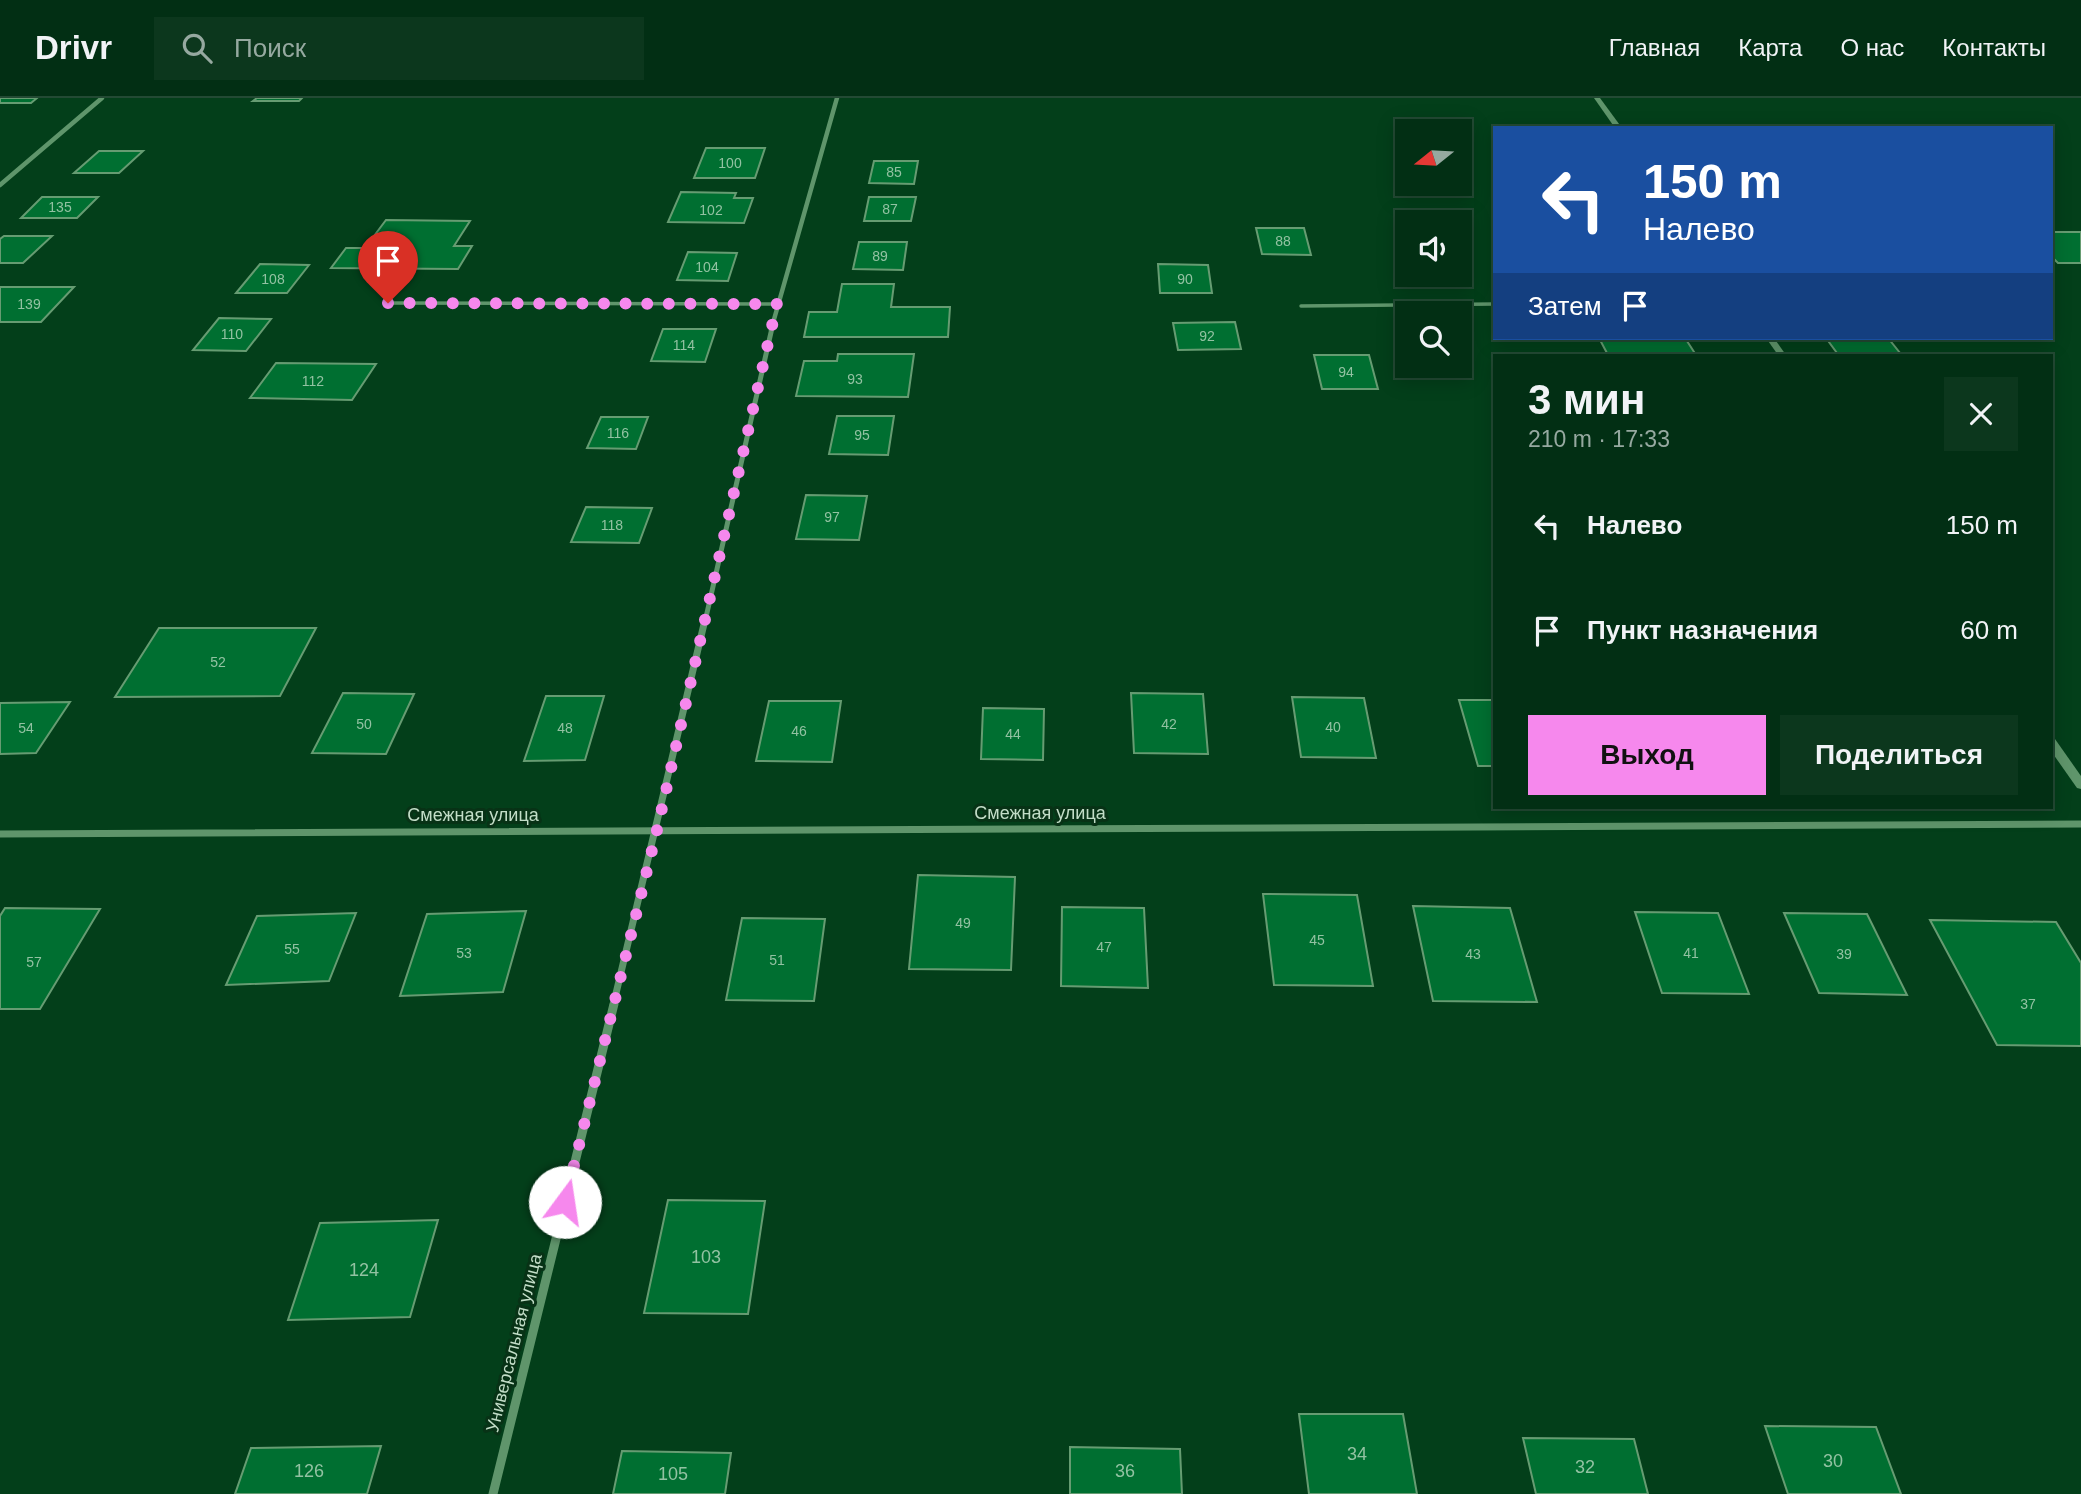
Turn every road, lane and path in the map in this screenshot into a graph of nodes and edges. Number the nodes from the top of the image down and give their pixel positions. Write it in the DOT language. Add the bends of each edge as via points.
graph roads {
  1 [pos="102,98"];
  2 [pos="837,98"];
  3 [pos="1597,98"];
  4 [pos="1618,126"];
  5 [pos="0,186"];
  6 [pos="388,303"];
  7 [pos="777,304"];
  8 [pos="1493,304"];
  9 [pos="1301,306"];
  10 [pos="2053,745"];
  11 [pos="2081,785"];
  12 [pos="2081,824"];
  13 [pos="657,830"];
  14 [pos="0,834"];
  15 [pos="493,1494"];
  1 -- 5 [label="street"];
  2 -- 7 [label="street, Универсальная улица"];
  3 -- 4 [label="street"];
  6 -- 7 [label="lane"];
  7 -- 13 [label="street, Универсальная улица"];
  8 -- 9 [label="lane"];
  10 -- 11 [label="street"];
  12 -- 13 [label="street, Смежная улица"];
  13 -- 14 [label="street, Смежная улица"];
  13 -- 15 [label="street, Универсальная улица"];
}
